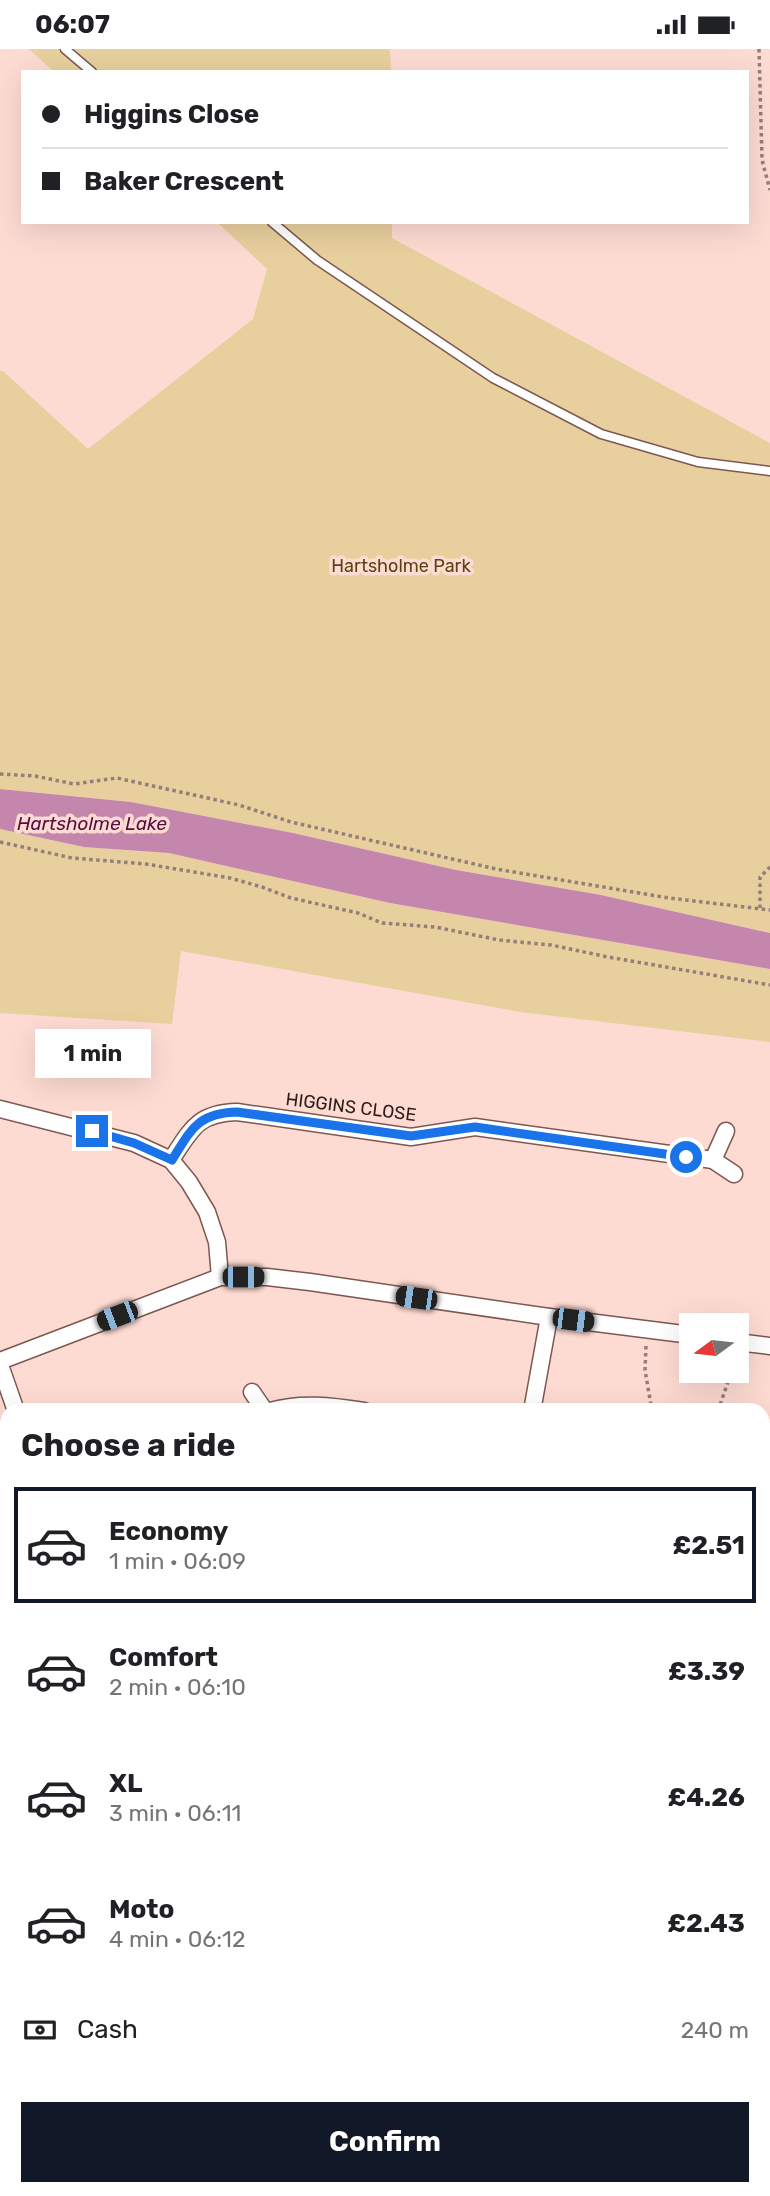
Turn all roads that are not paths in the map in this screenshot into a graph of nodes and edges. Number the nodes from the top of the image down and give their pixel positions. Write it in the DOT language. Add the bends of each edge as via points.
graph roads {
  1 [pos="65,49"];
  2 [pos="91,70"];
  3 [pos="274,224"];
  4 [pos="770,471"];
  5 [pos="0,1109"];
  6 [pos="726,1131"];
  7 [pos="172,1160"];
  8 [pos="712,1160"];
  9 [pos="734,1174"];
  10 [pos="220,1277"];
  11 [pos="548,1317"];
  12 [pos="679,1334"];
  13 [pos="749,1343"];
  14 [pos="770,1346"];
  15 [pos="0,1363"];
  16 [pos="252,1392"];
  17 [pos="13,1403"];
  18 [pos="261,1403"];
  19 [pos="533,1403"];
  1 -- 2 [label="lane"];
  3 -- 4 [label="lane" via="317,260 493,379 601,434 698,462"];
  5 -- 7 [label="street" via="123,1140"];
  6 -- 8 [label="street"];
  7 -- 8 [label="street, HIGGINS CLOSE" via="190,1132 218,1112 411,1136 475,1127"];
  7 -- 10 [label="street" via="207,1212 217,1242"];
  8 -- 9 [label="street, HIGGINS CLOSE"];
  10 -- 11 [label="street" via="310,1282"];
  10 -- 15 [label="street"];
  11 -- 12 [label="street"];
  11 -- 19 [label="street"];
  13 -- 14 [label="street"];
  15 -- 17 [label="street"];
  16 -- 18 [label="street"];
}
